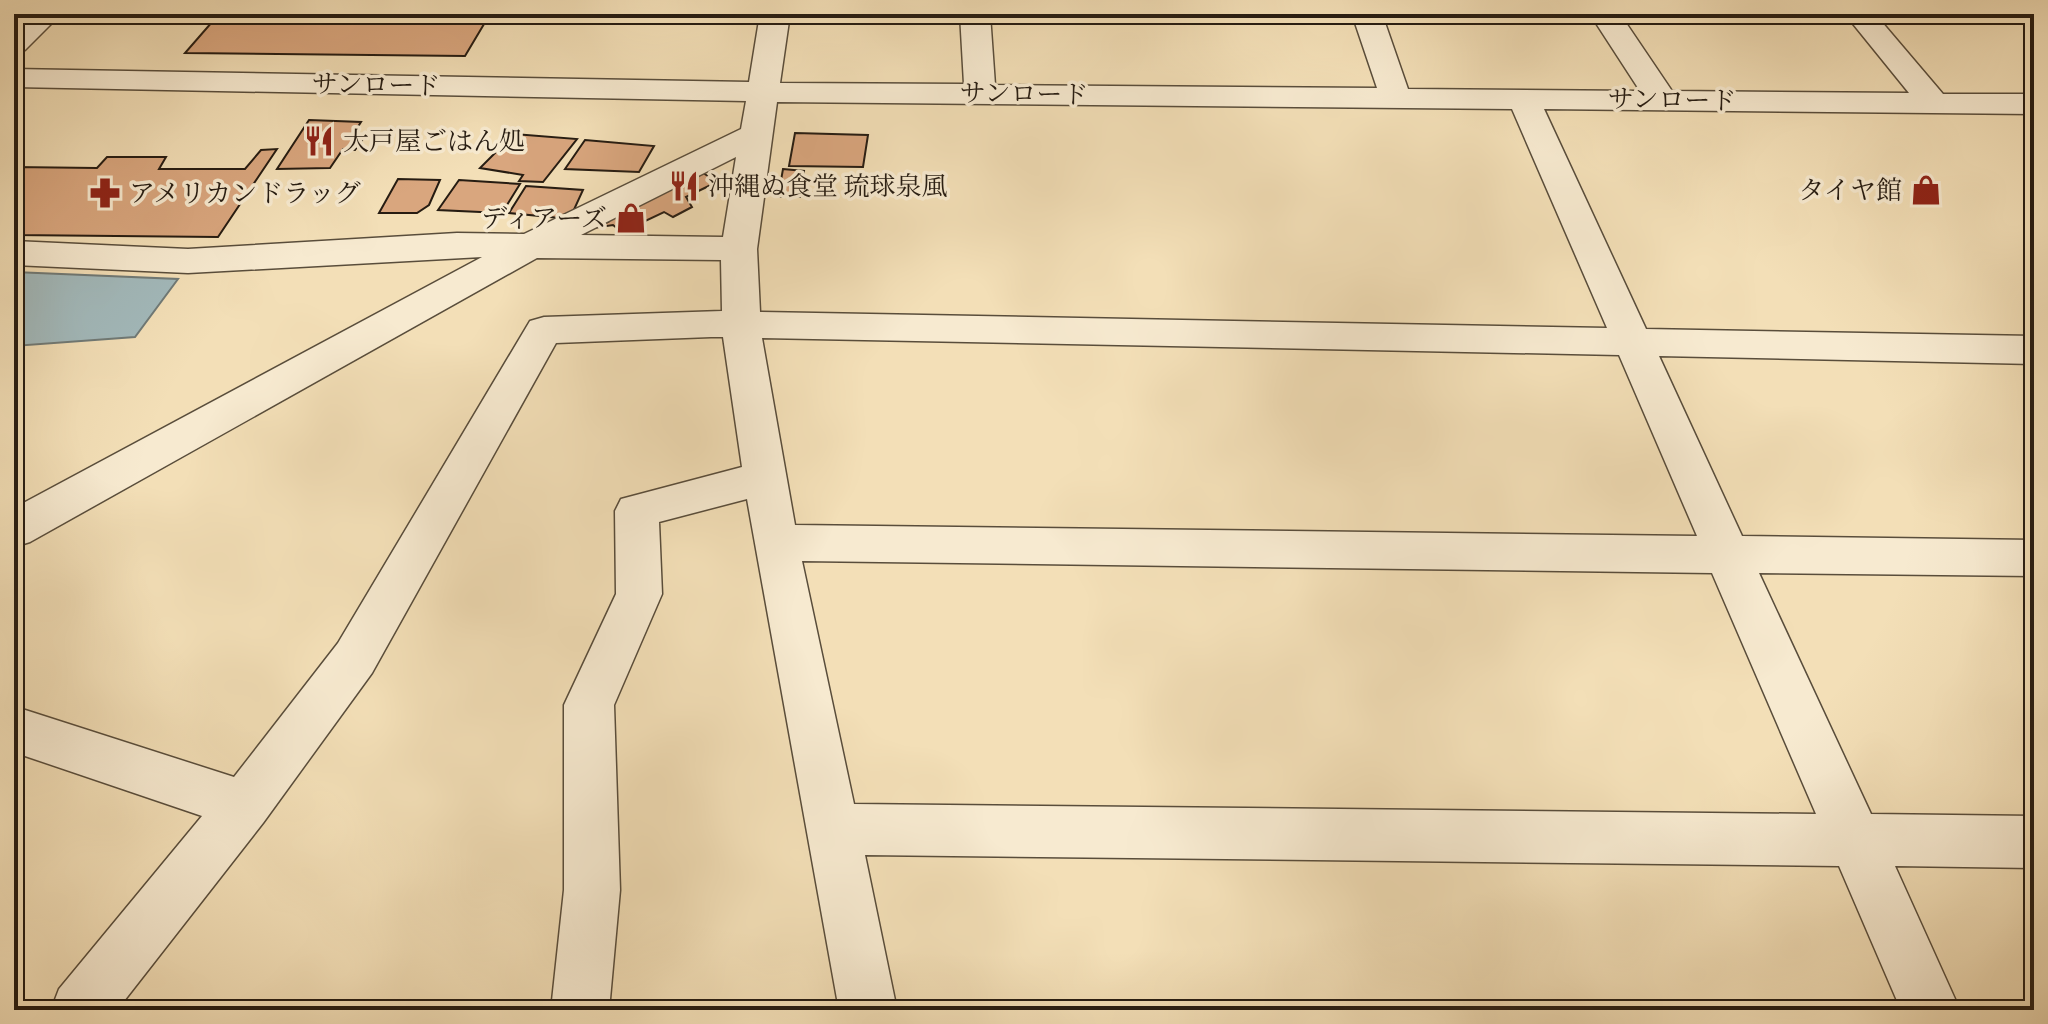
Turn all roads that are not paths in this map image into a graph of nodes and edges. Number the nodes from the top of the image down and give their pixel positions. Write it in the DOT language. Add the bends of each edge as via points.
graph roads {
  1 [pos="46,14"];
  2 [pos="775,14"];
  3 [pos="975,14"];
  4 [pos="1367,14"];
  5 [pos="1605,14"];
  6 [pos="1860,14"];
  7 [pos="14,44"];
  8 [pos="14,78"];
  9 [pos="764,92"];
  10 [pos="980,94"];
  11 [pos="1396,98"];
  12 [pos="1524,99"];
  13 [pos="1662,100"];
  14 [pos="1934,103"];
  15 [pos="2034,104"];
  16 [pos="755,135"];
  17 [pos="532,245"];
  18 [pos="739,249"];
  19 [pos="14,253"];
  20 [pos="741,326"];
  21 [pos="1633,342"];
  22 [pos="2034,350"];
  23 [pos="766,478"];
  24 [pos="14,529"];
  25 [pos="776,543"];
  26 [pos="1728,555"];
  27 [pos="2034,558"];
  28 [pos="14,737"];
  29 [pos="244,805"];
  30 [pos="832,829"];
  31 [pos="1855,840"];
  32 [pos="2034,842"];
  33 [pos="80,1010"];
  34 [pos="580,1010"];
  35 [pos="868,1010"];
  36 [pos="1931,1010"];
  1 -- 7 [label="street"];
  2 -- 9 [label="street"];
  3 -- 10 [label="street"];
  4 -- 11 [label="street"];
  5 -- 13 [label="street"];
  6 -- 14 [label="street"];
  8 -- 9 [label="street, サンロード"];
  9 -- 10 [label="street, サンロード"];
  9 -- 16 [label="street"];
  10 -- 11 [label="street, サンロード"];
  11 -- 12 [label="street, サンロード"];
  12 -- 13 [label="street, サンロード"];
  12 -- 21 [label="street"];
  13 -- 14 [label="street, サンロード"];
  14 -- 15 [label="street, サンロード"];
  16 -- 17 [label="street"];
  16 -- 18 [label="street"];
  17 -- 18 [label="street"];
  17 -- 19 [label="street" via="188,261"];
  17 -- 24 [label="street"];
  18 -- 20 [label="street"];
  20 -- 21 [label="street"];
  20 -- 23 [label="street"];
  20 -- 29 [label="street" via="544,330 355,658"];
  21 -- 22 [label="street"];
  21 -- 26 [label="street"];
  23 -- 25 [label="street"];
  23 -- 34 [label="street" via="637,511 639,594 589,705 592,890"];
  25 -- 26 [label="street"];
  25 -- 30 [label="street"];
  26 -- 27 [label="street"];
  26 -- 31 [label="street"];
  28 -- 29 [label="street" via="19,731"];
  29 -- 33 [label="street"];
  30 -- 31 [label="street"];
  30 -- 35 [label="street"];
  31 -- 32 [label="street"];
  31 -- 36 [label="street"];
}
